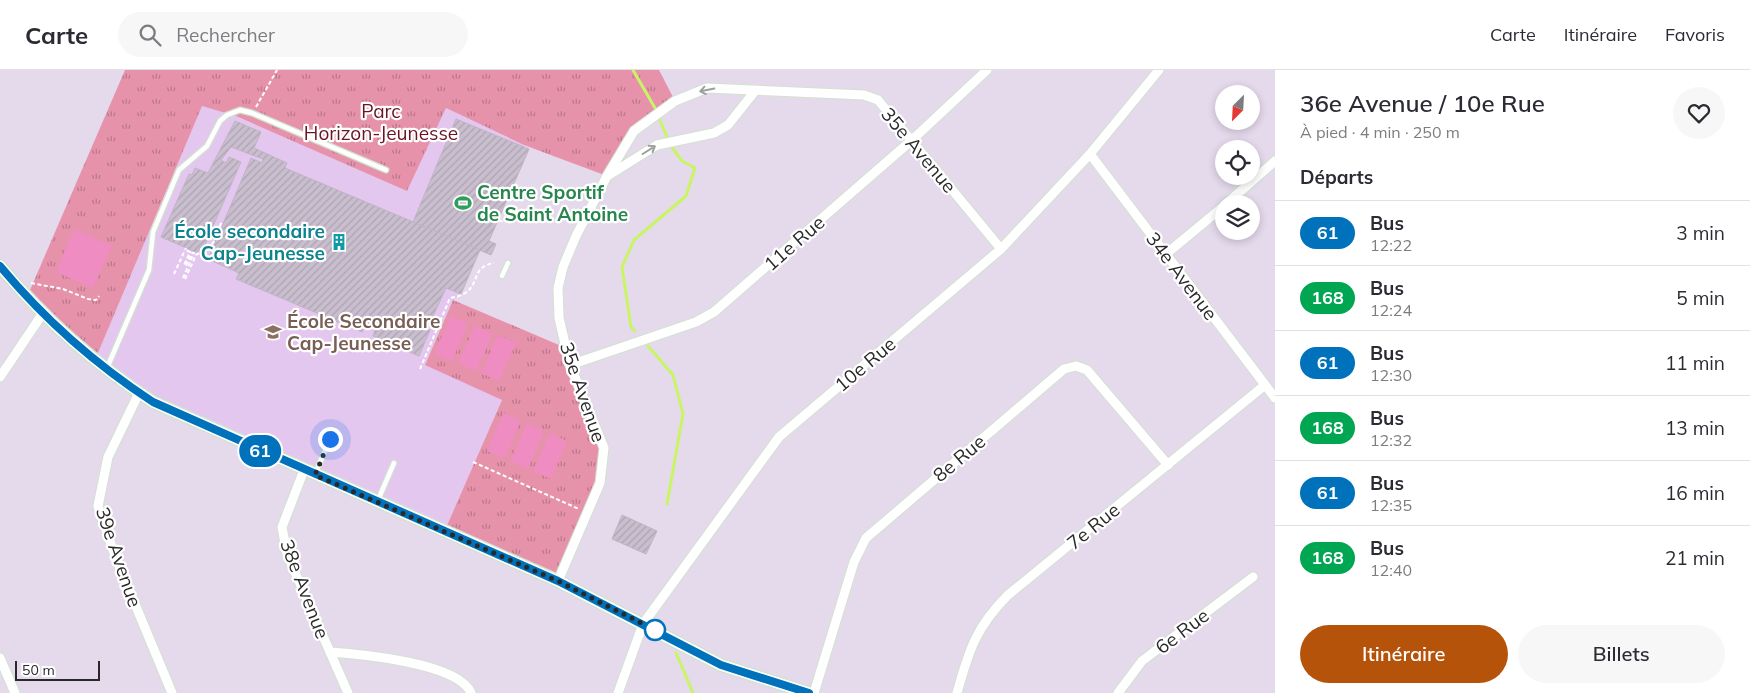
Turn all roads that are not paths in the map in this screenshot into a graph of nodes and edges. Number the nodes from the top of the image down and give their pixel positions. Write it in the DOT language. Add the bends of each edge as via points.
graph roads {
  1 [pos="987,70"];
  2 [pos="1159,70"];
  3 [pos="755,91"];
  4 [pos="912,140"];
  5 [pos="1090,154"];
  6 [pos="1275,160"];
  7 [pos="386,170"];
  8 [pos="1272,171"];
  9 [pos="607,176"];
  10 [pos="1239,195"];
  11 [pos="1215,213"];
  12 [pos="1001,249"];
  13 [pos="1166,254"];
  14 [pos="508,263"];
  15 [pos="0,266"];
  16 [pos="502,276"];
  17 [pos="43,313"];
  18 [pos="570,365"];
  19 [pos="106,369"];
  20 [pos="0,378"];
  21 [pos="1265,385"];
  22 [pos="139,393"];
  23 [pos="1275,398"];
  24 [pos="330,439"];
  25 [pos="394,463"];
  26 [pos="1168,465"];
  27 [pos="309,472"];
  28 [pos="378,501"];
  29 [pos="1253,577"];
  30 [pos="558,581"];
  31 [pos="643,624"];
  32 [pos="330,652"];
  33 [pos="0,658"];
  34 [pos="15,693"];
  35 [pos="172,693"];
  36 [pos="348,693"];
  37 [pos="471,693"];
  38 [pos="618,693"];
  39 [pos="809,693"];
  40 [pos="814,693"];
  41 [pos="957,693"];
  42 [pos="1118,693"];
  1 -- 4 [label="street, 11e Rue"];
  2 -- 5 [label="street, 10e Rue"];
  3 -- 4 [label="street, 35e Avenue" via="864,95 878,100"];
  9 -- 3 [label="street, one-way" via="657,145 714,133 728,125"];
  3 -- 9 [label="street, 35e Avenue, one-way" via="707,88 675,100 634,131"];
  4 -- 12 [label="street, 35e Avenue"];
  4 -- 18 [label="street, 11e Rue" via="714,312 696,322"];
  5 -- 12 [label="street, 10e Rue"];
  5 -- 13 [label="street, 34e Avenue"];
  6 -- 8 [label="street"];
  7 -- 19 [label="lane" via="252,113 240,110 227,115 220,121 207,146 179,170 153,232 149,270"];
  8 -- 10 [label="street"];
  9 -- 18 [label="street, 35e Avenue" via="576,236 558,288 559,318"];
  11 -- 13 [label="street"];
  12 -- 31 [label="street, 10e Rue" via="779,437"];
  13 -- 21 [label="street, 34e Avenue"];
  14 -- 16 [label="lane"];
  15 -- 17 [label="street"];
  17 -- 19 [label="street" via="56,328"];
  17 -- 20 [label="street"];
  18 -- 30 [label="street, 35e Avenue" via="604,448 600,483"];
  19 -- 22 [label="street"];
  21 -- 23 [label="street, 34e Avenue"];
  21 -- 26 [label="street, 7e Rue"];
  22 -- 27 [label="street"];
  22 -- 35 [label="street, 39e Avenue" via="108,457 98,506 115,556"];
  24 -- 27 [label="lane"];
  25 -- 28 [label="lane"];
  26 -- 40 [label="street, 8e Rue" via="1088,370 1076,366 1064,369 866,538 854,562"];
  26 -- 41 [label="street, 7e Rue" via="993,610 976,635"];
  27 -- 28 [label="street"];
  27 -- 32 [label="street, 38e Avenue" via="282,527 287,554"];
  28 -- 30 [label="street"];
  29 -- 42 [label="street, 6e Rue" via="1142,661"];
  30 -- 31 [label="street"];
  31 -- 38 [label="street, 10e Rue"];
  31 -- 39 [label="street" via="721,665"];
  32 -- 36 [label="street, 38e Avenue"];
  32 -- 37 [label="street, 38e Avenue" via="369,655 417,665 450,675 469,686"];
  33 -- 34 [label="street"];
}
